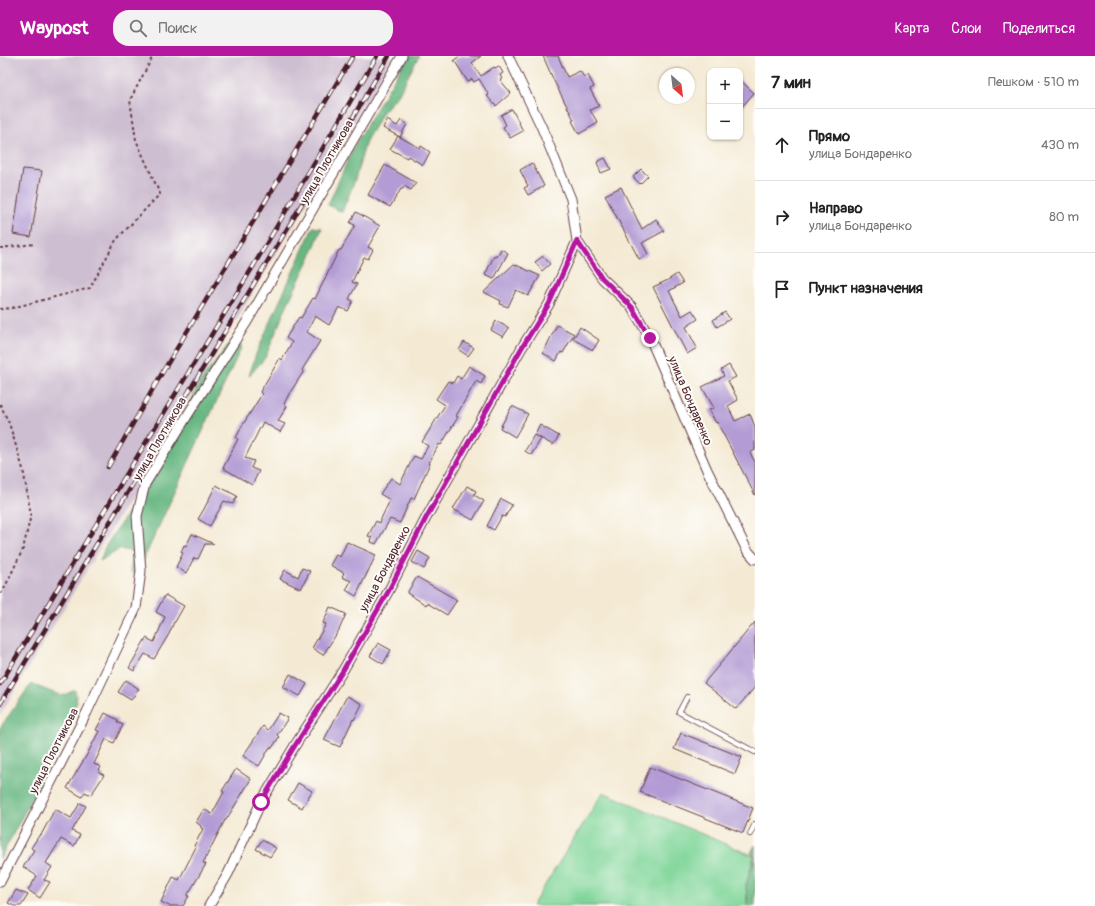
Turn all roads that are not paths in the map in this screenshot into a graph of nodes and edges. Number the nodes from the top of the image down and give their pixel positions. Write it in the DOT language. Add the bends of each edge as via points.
graph roads {
  1 [pos="402,56"];
  2 [pos="508,56"];
  3 [pos="577,241"];
  4 [pos="755,559"];
  5 [pos="687,697"];
  6 [pos="755,752"];
  7 [pos="755,824"];
  8 [pos="750,834"];
  9 [pos="0,882"];
  10 [pos="209,906"];
  1 -- 9 [label="street, улица Плотникова" via="252,313 145,484 137,516 141,571 136,608 91,706"];
  2 -- 3 [label="street, улица Бондаренко" via="571,198"];
  3 -- 4 [label="street, улица Бондаренко" via="602,278 632,307 650,338 707,470 747,550"];
  3 -- 10 [label="street, улица Бондаренко" via="549,304 521,349 342,672 261,802 228,874"];
  5 -- 6 [label="lane" via="679,712"];
  7 -- 8 [label="lane"];
}
